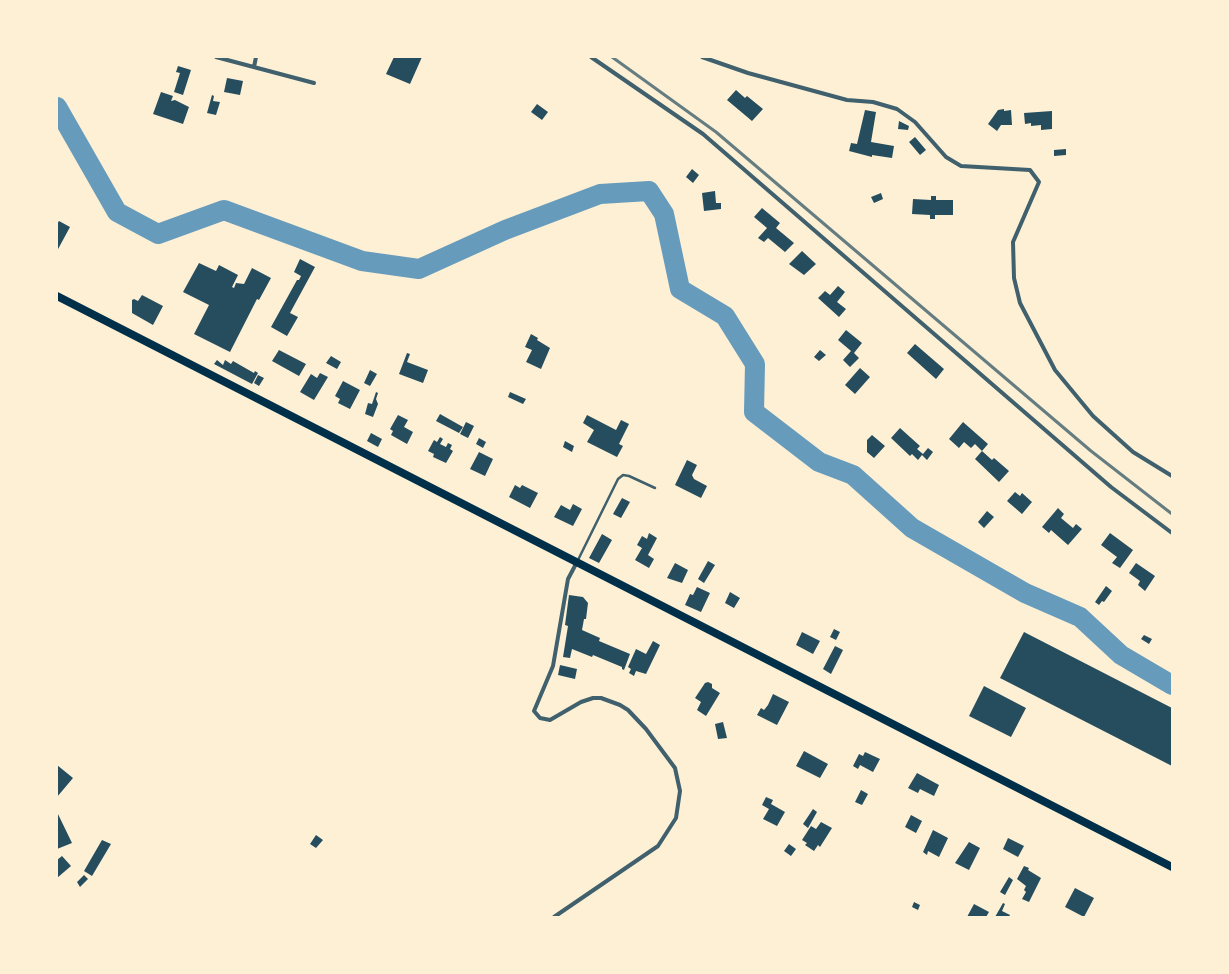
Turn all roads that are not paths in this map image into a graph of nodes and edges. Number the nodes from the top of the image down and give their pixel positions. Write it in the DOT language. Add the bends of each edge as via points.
graph roads {
  1 [pos="216,57"];
  2 [pos="256,57"];
  3 [pos="591,57"];
  4 [pos="702,57"];
  5 [pos="254,67"];
  6 [pos="314,83"];
  7 [pos="57,296"];
  8 [pos="1172,476"];
  9 [pos="655,488"];
  10 [pos="1172,533"];
  11 [pos="576,562"];
  12 [pos="1172,867"];
  13 [pos="554,917"];
  1 -- 5 [label="street"];
  2 -- 5 [label="street"];
  3 -- 10 [label="street" via="703,134 1111,487"];
  4 -- 8 [label="street" via="824,94 897,108 915,122 946,156 961,166 1030,170 1039,182 1013,242 1014,278 1020,303 1055,370 1093,416 1133,452"];
  5 -- 6 [label="street"];
  7 -- 11 [label="main road"];
  9 -- 11 [label="lane" via="629,476 623,475 618,478"];
  11 -- 12 [label="main road"];
  11 -- 13 [label="street" via="568,579 553,666 534,711 540,718 550,720 581,702 594,698 620,705 646,729 675,768 680,791 676,818 658,846"];
}
